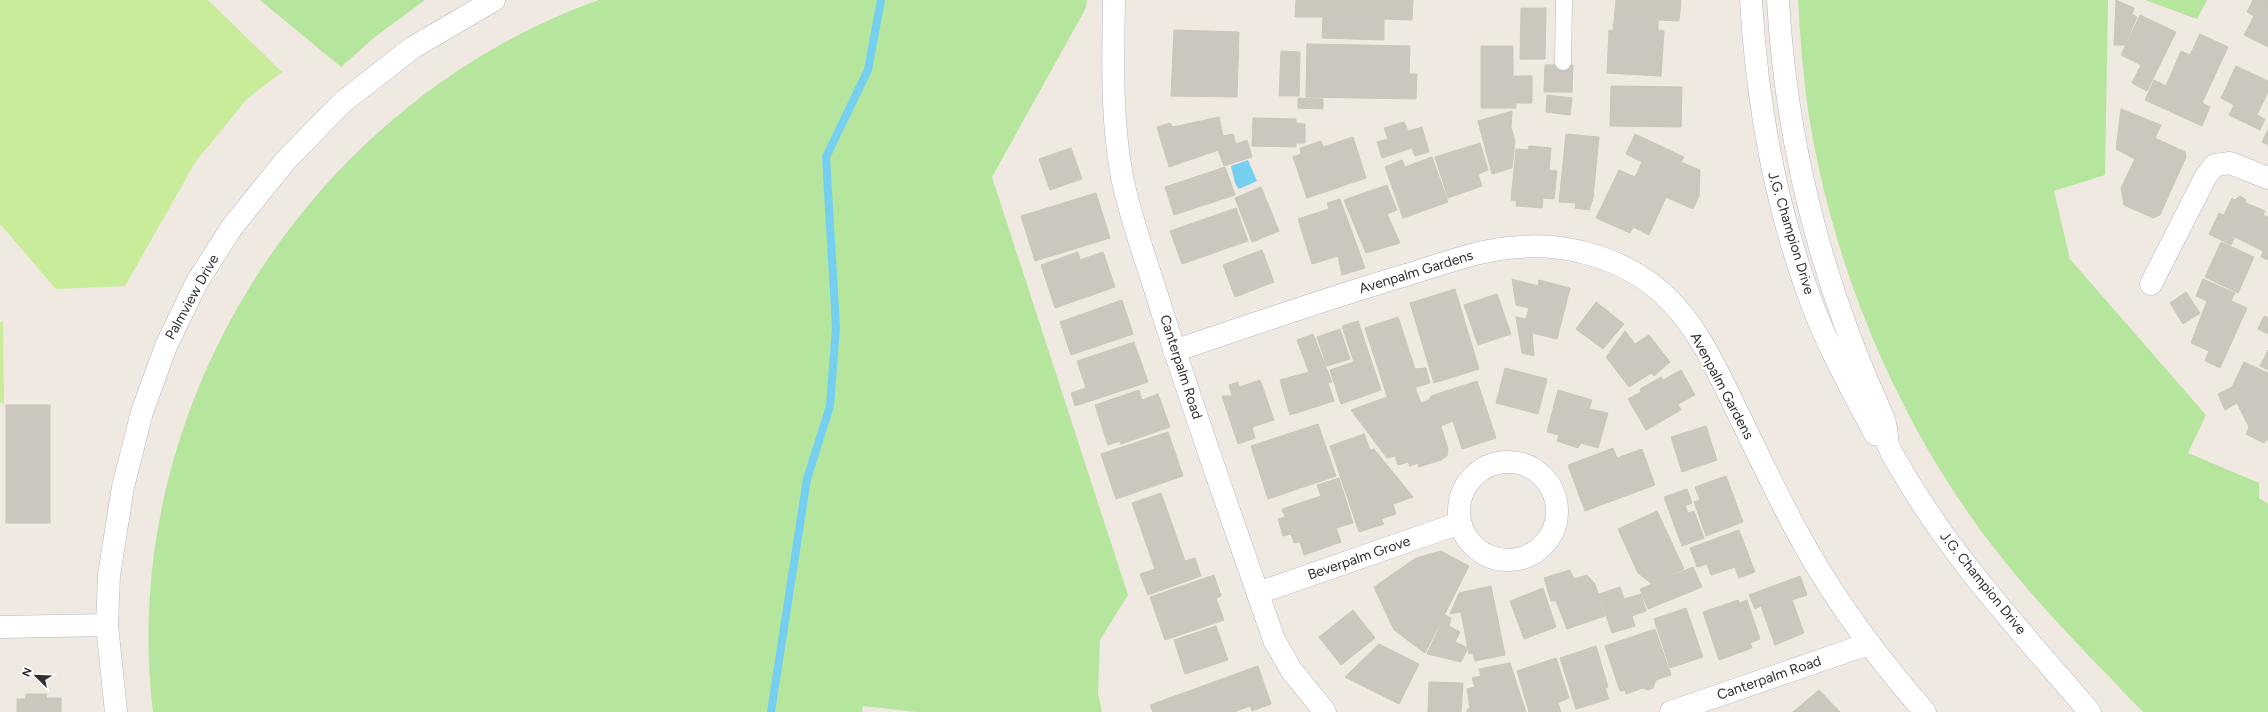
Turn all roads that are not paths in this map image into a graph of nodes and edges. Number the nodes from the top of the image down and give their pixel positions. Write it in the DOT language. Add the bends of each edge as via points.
graph roads {
  1 [pos="494,0"];
  2 [pos="1114,0"];
  3 [pos="1564,0"];
  4 [pos="1751,0"];
  5 [pos="1778,0"];
  6 [pos="1562,62"];
  7 [pos="2268,178"];
  8 [pos="2151,284"];
  9 [pos="1174,351"];
  10 [pos="1888,445"];
  11 [pos="1460,523"];
  12 [pos="1258,592"];
  13 [pos="106,625"];
  14 [pos="0,627"];
  15 [pos="1868,644"];
  16 [pos="116,712"];
  17 [pos="1325,712"];
  18 [pos="1671,712"];
  19 [pos="1925,712"];
  20 [pos="2090,712"];
  1 -- 13 [label="street, Palmview Drive" via="412,48 343,102 286,160 232,227 197,282 166,346 142,412 122,494 109,575"];
  2 -- 9 [label="street, Canterpalm Road" via="1112,82 1122,177"];
  3 -- 6 [label="lane"];
  4 -- 10 [label="street, J.G. Champion Drive" via="1759,96 1771,166 1788,229 1812,305 1877,437"];
  5 -- 10 [label="street, J.G. Champion Drive" via="1795,139 1823,259 1845,328 1887,426"];
  7 -- 8 [label="street" via="2230,163 2215,165 2206,176"];
  9 -- 12 [label="street, Canterpalm Road"];
  9 -- 15 [label="street, Avenpalm Gardens" via="1481,252 1521,246 1559,248 1599,256 1629,271 1661,292 1690,326 1711,357 1806,548"];
  10 -- 20 [label="street, J.G. Champion Drive" via="1950,545"];
  11 -- 11 [label="street" via="1458,506 1463,490 1472,476 1500,461 1517,461 1532,467 1545,477 1554,491 1558,507 1556,523 1550,538 1538,550 1524,558 1492,558 1477,550 1466,538"];
  11 -- 12 [label="street, Beverpalm Grove"];
  12 -- 17 [label="street, Canterpalm Road" via="1274,640 1288,664"];
  13 -- 14 [label="street"];
  13 -- 16 [label="street, Palmview Drive"];
  15 -- 18 [label="street, Canterpalm Road"];
  15 -- 19 [label="street, Avenpalm Gardens"];
}
